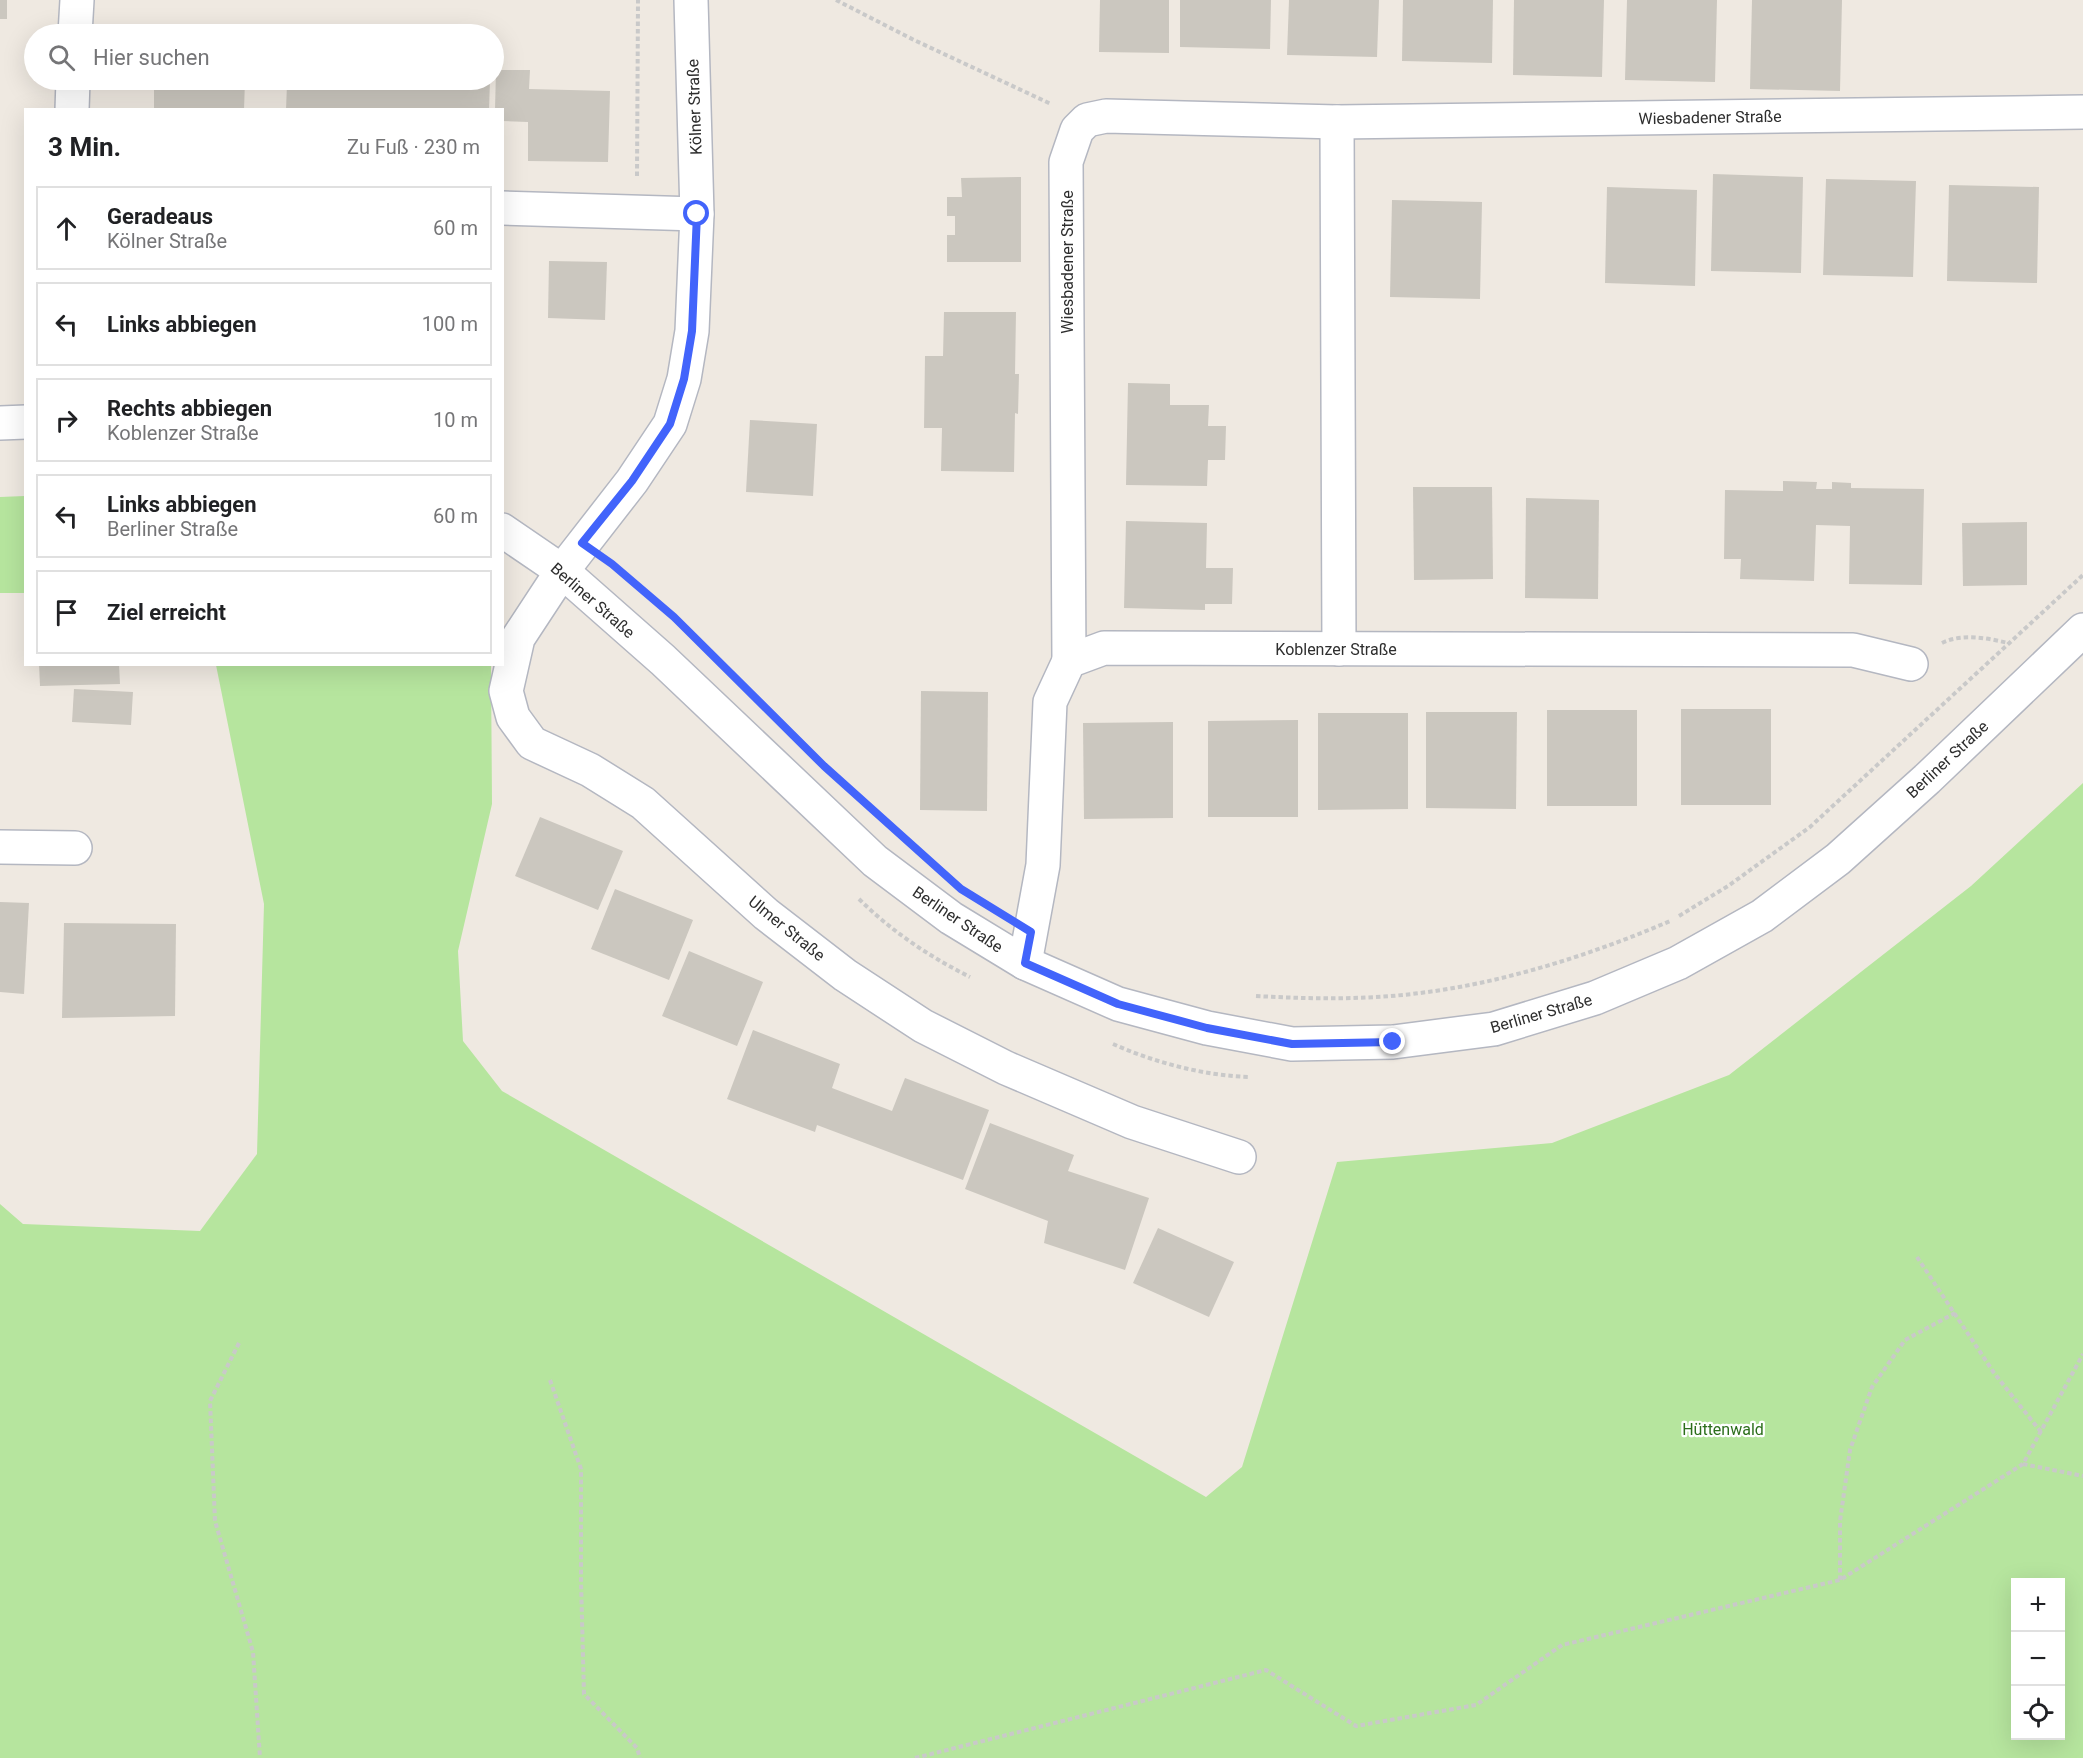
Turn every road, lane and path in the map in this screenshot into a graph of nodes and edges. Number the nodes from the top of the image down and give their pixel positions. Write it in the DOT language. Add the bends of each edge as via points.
graph roads {
  1 [pos="77,0"];
  2 [pos="638,0"];
  3 [pos="691,0"];
  4 [pos="836,0"];
  5 [pos="76,24"];
  6 [pos="73,90"];
  7 [pos="72,108"];
  8 [pos="2083,112"];
  9 [pos="1087,120"];
  10 [pos="1337,122"];
  11 [pos="504,208"];
  12 [pos="637,212"];
  13 [pos="697,214"];
  14 [pos="24,422"];
  15 [pos="0,423"];
  16 [pos="504,531"];
  17 [pos="562,571"];
  18 [pos="2083,575"];
  19 [pos="2083,630"];
  20 [pos="2009,643"];
  21 [pos="1339,649"];
  22 [pos="1069,660"];
  23 [pos="1911,664"];
  24 [pos="0,847"];
  25 [pos="75,848"];
  26 [pos="853,893"];
  27 [pos="1025,963"];
  28 [pos="973,978"];
  29 [pos="1247,996"];
  30 [pos="1109,1043"];
  31 [pos="1252,1077"];
  32 [pos="1239,1157"];
  33 [pos="1917,1257"];
  34 [pos="1955,1313"];
  35 [pos="239,1342"];
  36 [pos="2083,1354"];
  37 [pos="550,1380"];
  38 [pos="2041,1431"];
  39 [pos="2023,1464"];
  40 [pos="2083,1476"];
  41 [pos="1839,1580"];
  42 [pos="260,1758"];
  43 [pos="640,1758"];
  44 [pos="915,1758"];
  1 -- 5 [label="street"];
  2 -- 12 [label="path"];
  3 -- 13 [label="street, Kölner Straße"];
  4 -- 9 [label="path"];
  6 -- 7 [label="street"];
  8 -- 10 [label="street, Wiesbadener Straße"];
  9 -- 10 [label="street, Wiesbadener Straße" via="1106,116"];
  9 -- 22 [label="street, Wiesbadener Straße" via="1077,130 1066,162"];
  10 -- 21 [label="street"];
  11 -- 12 [label="street"];
  12 -- 13 [label="street"];
  13 -- 17 [label="street, Kölner Straße" via="692,331 684,379 670,424 632,481"];
  14 -- 15 [label="street"];
  16 -- 17 [label="street, Berliner Straße"];
  17 -- 27 [label="street, Berliner Straße" via="663,660 876,861 951,918"];
  17 -- 32 [label="street, Ulmer Straße" via="519,638 506,691 513,717 532,743 590,770 643,803 766,914 845,975 923,1026 1006,1068 1121,1117"];
  18 -- 20 [label="path"];
  19 -- 27 [label="street, Berliner Straße" via="1838,859 1762,916 1677,963 1595,998 1494,1029 1393,1042 1292,1044 1207,1028 1118,1004"];
  20 -- 23 [label="path" via="1989,638 1953,638"];
  20 -- 29 [label="path" via="1810,827 1728,886 1669,922 1595,951 1499,978 1420,993 1317,999"];
  21 -- 22 [label="street, Koblenzer Straße" via="1104,648"];
  21 -- 23 [label="street, Koblenzer Straße" via="1853,650"];
  22 -- 27 [label="street" via="1050,702 1043,865"];
  24 -- 25 [label="street"];
  26 -- 28 [label="path" via="878,918 945,964"];
  30 -- 31 [label="path" via="1142,1057 1229,1077"];
  33 -- 34 [label="path"];
  34 -- 38 [label="path" via="1994,1373"];
  34 -- 41 [label="path" via="1905,1340 1872,1387 1851,1450 1840,1521"];
  35 -- 42 [label="path" via="210,1401 215,1521 253,1652"];
  36 -- 38 [label="path"];
  37 -- 43 [label="path" via="581,1469 584,1694 637,1748"];
  38 -- 39 [label="path"];
  39 -- 40 [label="path"];
  39 -- 41 [label="path"];
  41 -- 44 [label="path" via="1562,1645 1476,1706 1356,1726 1266,1670"];
}
